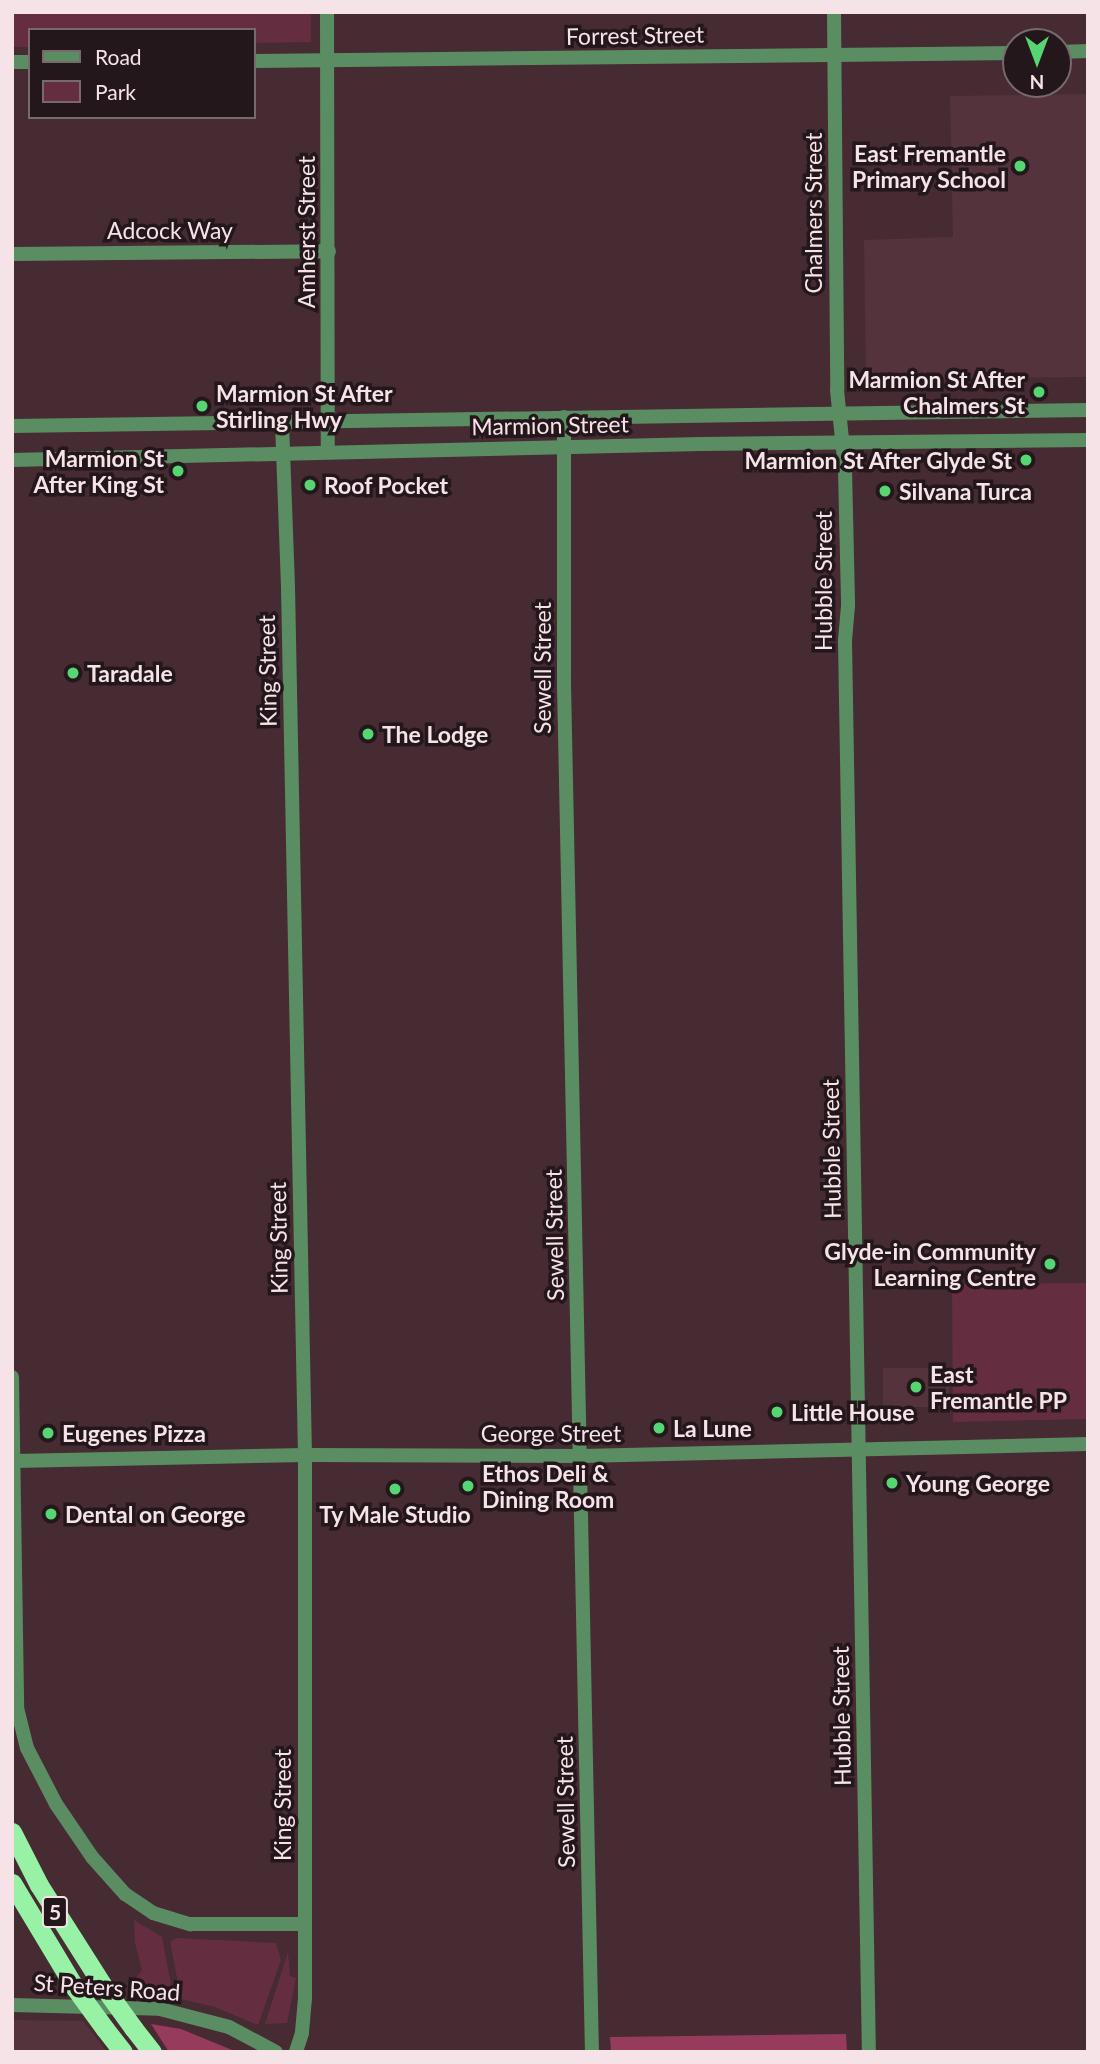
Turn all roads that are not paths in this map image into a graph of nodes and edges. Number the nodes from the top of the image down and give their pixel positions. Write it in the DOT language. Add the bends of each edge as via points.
graph roads {
  1 [pos="327,12"];
  2 [pos="834,12"];
  3 [pos="1002,53"];
  4 [pos="835,55"];
  5 [pos="256,61"];
  6 [pos="328,61"];
  7 [pos="329,251"];
  8 [pos="12,254"];
  9 [pos="1088,410"];
  10 [pos="839,414"];
  11 [pos="564,417"];
  12 [pos="328,422"];
  13 [pos="282,423"];
  14 [pos="12,426"];
  15 [pos="1088,440"];
  16 [pos="841,443"];
  17 [pos="565,448"];
  18 [pos="328,452"];
  19 [pos="282,453"];
  20 [pos="12,460"];
  21 [pos="12,1377"];
  22 [pos="1088,1444"];
  23 [pos="859,1451"];
  24 [pos="305,1455"];
  25 [pos="582,1456"];
  26 [pos="14,1461"];
  27 [pos="12,1832"];
  28 [pos="12,1883"];
  29 [pos="304,1924"];
  30 [pos="12,2005"];
  31 [pos="592,2051"];
  32 [pos="123,2052"];
  33 [pos="152,2052"];
  34 [pos="276,2052"];
  35 [pos="296,2052"];
  36 [pos="869,2052"];
  1 -- 6 [label="street, Amherst Street"];
  2 -- 4 [label="street, Chalmers Street"];
  3 -- 4 [label="street, Forrest Street"];
  4 -- 6 [label="street, Forrest Street"];
  4 -- 10 [label="street, Chalmers Street"];
  5 -- 6 [label="street, Forrest Street"];
  6 -- 7 [label="street, Amherst Street"];
  7 -- 8 [label="street, Adcock Way"];
  7 -- 12 [label="street, Amherst Street"];
  9 -- 10 [label="street, Marmion Street"];
  10 -- 11 [label="street, Marmion Street"];
  10 -- 16 [label="street, Hubble Street"];
  11 -- 12 [label="street, Marmion Street"];
  11 -- 17 [label="street, Sewell Street"];
  12 -- 13 [label="street, Marmion Street"];
  12 -- 18 [label="street, Amherst Street"];
  13 -- 14 [label="street, Marmion Street"];
  13 -- 19 [label="street, King Street"];
  15 -- 16 [label="street, Marmion Street"];
  16 -- 17 [label="street, Marmion Street"];
  16 -- 23 [label="street, Hubble Street" via="848,606 845,655"];
  17 -- 18 [label="street, Marmion Street"];
  17 -- 25 [label="street, Sewell Street" via="565,694"];
  18 -- 19 [label="street, Marmion Street"];
  19 -- 20 [label="street, Marmion Street"];
  19 -- 24 [label="street, King Street"];
  21 -- 26 [label="street"];
  22 -- 23 [label="street, George Street"];
  23 -- 25 [label="street, George Street"];
  23 -- 36 [label="street, Hubble Street"];
  24 -- 25 [label="street, George Street"];
  24 -- 26 [label="street, George Street"];
  24 -- 29 [label="street, King Street"];
  25 -- 31 [label="street, Sewell Street"];
  26 -- 29 [label="street" via="17,1708 27,1748 56,1804 92,1857 125,1894 153,1913 190,1924"];
  27 -- 33 [label="highway, 5, bridge" via="38,1885"];
  28 -- 32 [label="highway, 5, bridge" via="75,1988"];
  29 -- 35 [label="street, King Street" via="305,1998"];
  30 -- 34 [label="street, St Peters Road" via="160,2009 229,2027"];
}
